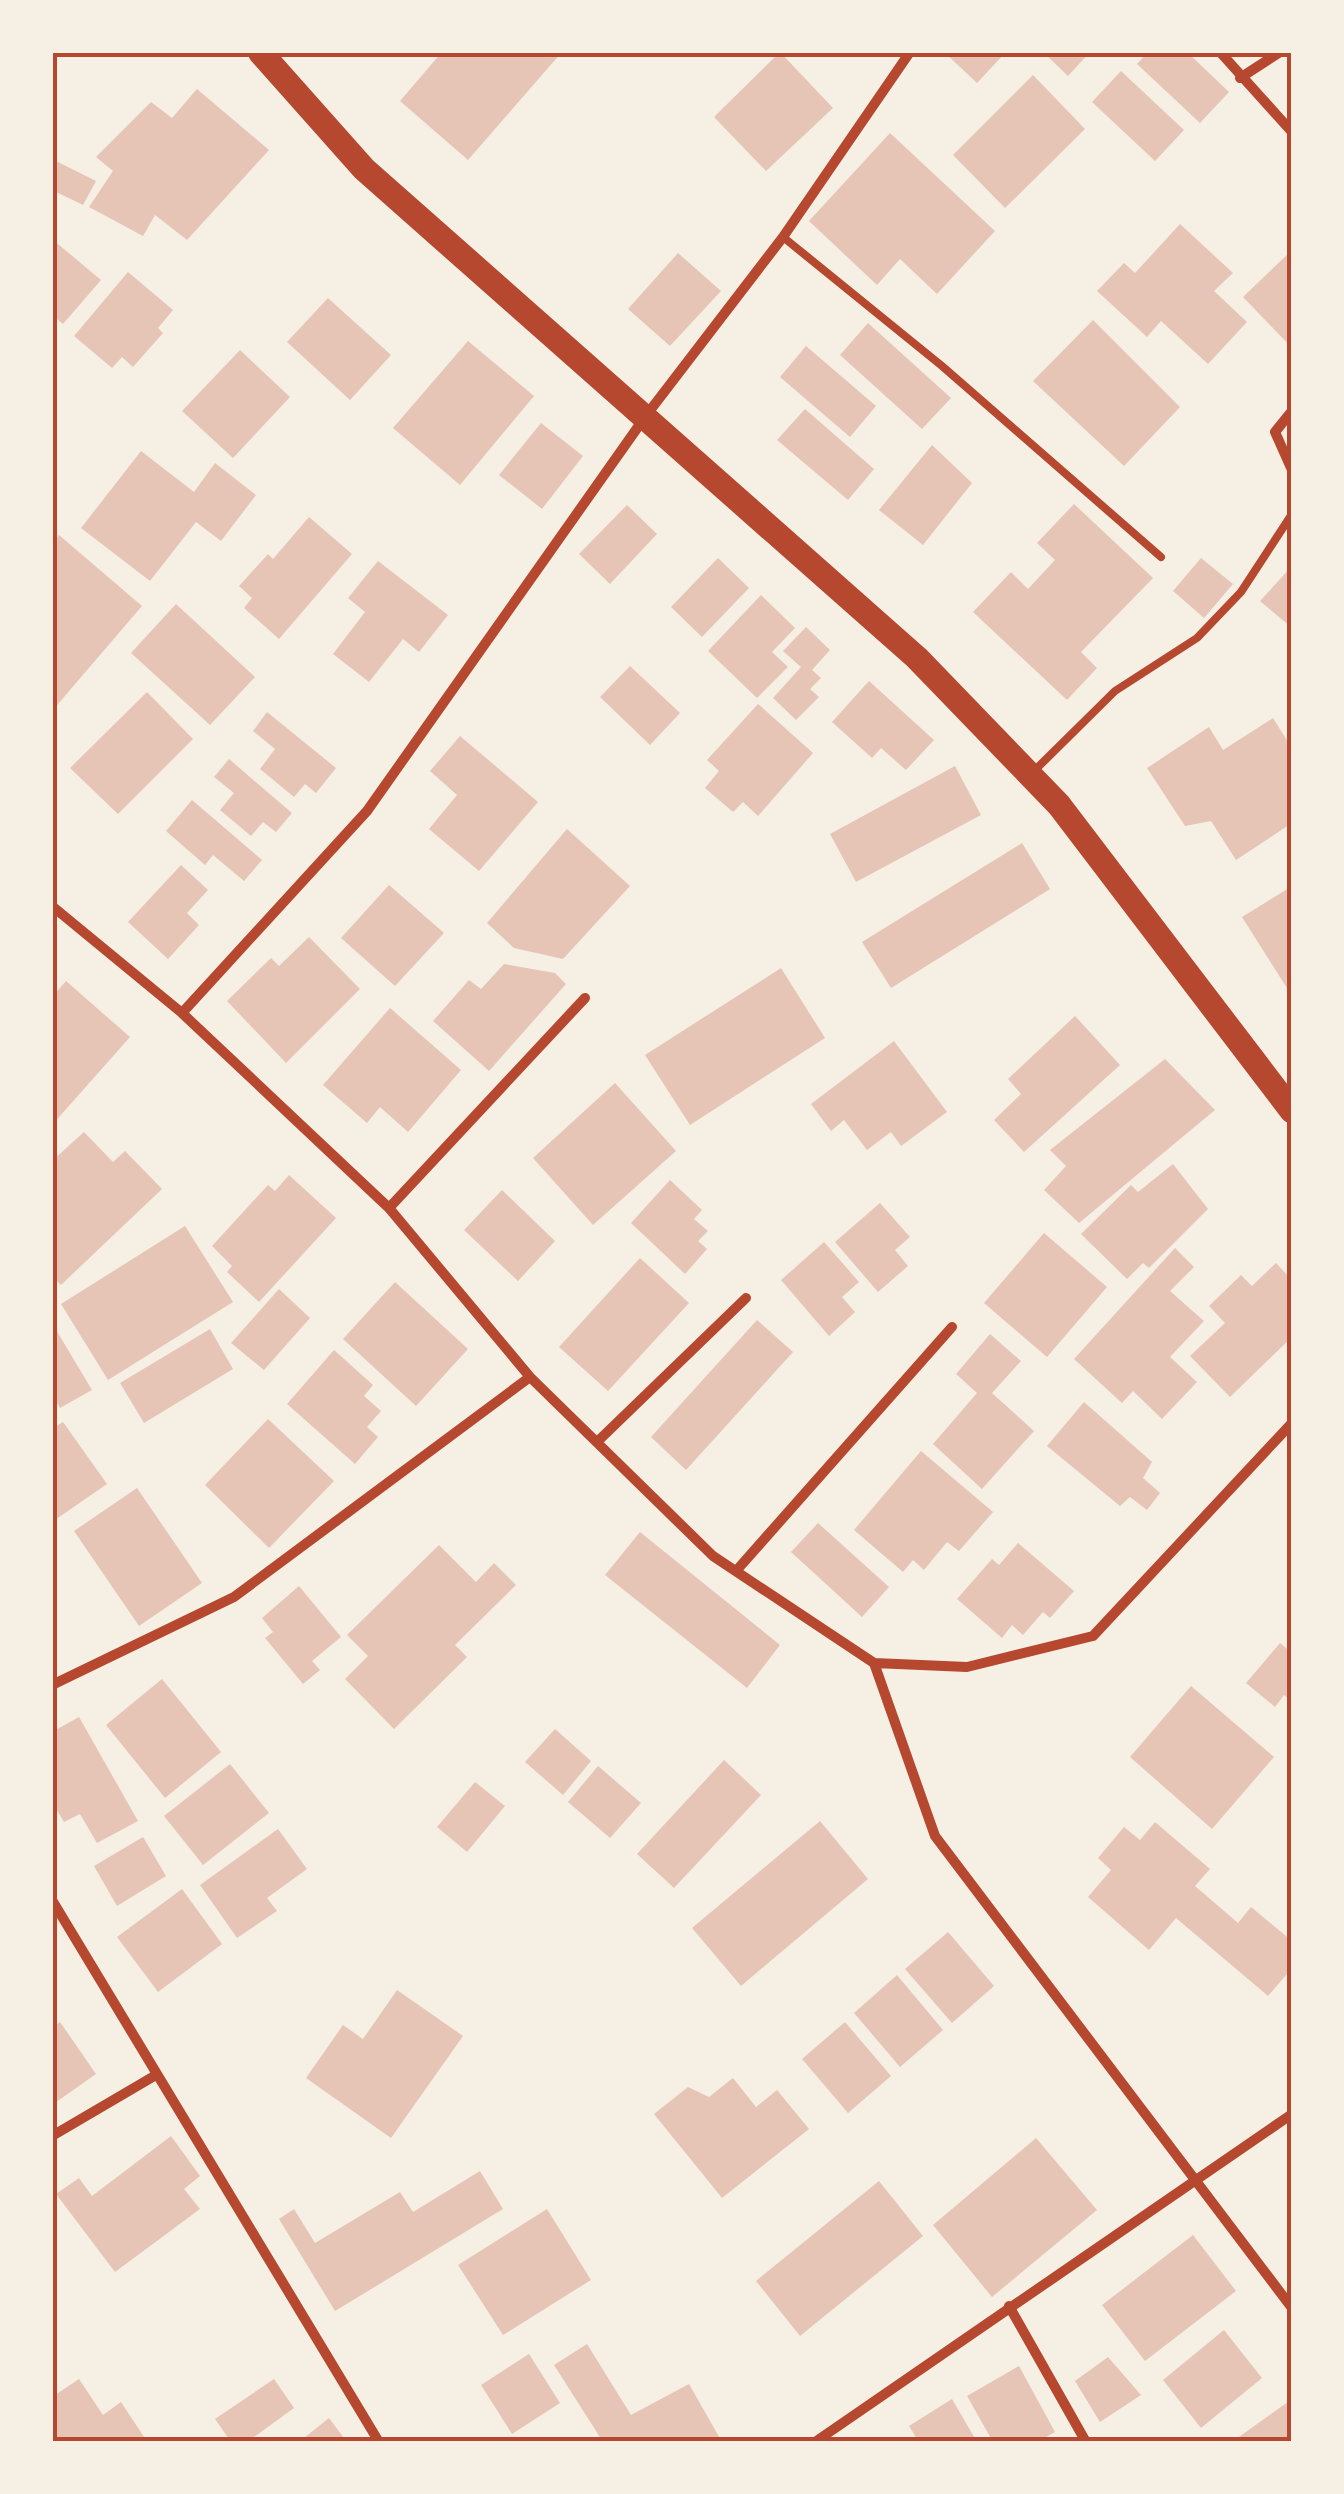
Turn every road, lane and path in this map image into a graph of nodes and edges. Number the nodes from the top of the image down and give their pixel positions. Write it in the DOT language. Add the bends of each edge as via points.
graph roads {
  1 [pos="260,52"];
  2 [pos="910,52"];
  3 [pos="1220,52"];
  4 [pos="1280,52"];
  5 [pos="1240,78"];
  6 [pos="1292,132"];
  7 [pos="783,237"];
  8 [pos="1292,411"];
  9 [pos="645,417"];
  10 [pos="1292,470"];
  11 [pos="1292,514"];
  12 [pos="1161,556"];
  13 [pos="1030,775"];
  14 [pos="52,906"];
  15 [pos="585,998"];
  16 [pos="182,1013"];
  17 [pos="1292,1111"];
  18 [pos="388,1208"];
  19 [pos="746,1298"];
  20 [pos="952,1327"];
  21 [pos="530,1378"];
  22 [pos="1292,1423"];
  23 [pos="597,1442"];
  24 [pos="736,1571"];
  25 [pos="874,1663"];
  26 [pos="52,1685"];
  27 [pos="52,1900"];
  28 [pos="156,2075"];
  29 [pos="1292,2114"];
  30 [pos="52,2136"];
  31 [pos="1191,2180"];
  32 [pos="1009,2306"];
  33 [pos="1292,2308"];
  34 [pos="379,2442"];
  35 [pos="815,2442"];
  36 [pos="1086,2442"];
  1 -- 9 [label="main road" via="364,170"];
  2 -- 7 [label="street"];
  3 -- 5 [label="street"];
  4 -- 5 [label="street"];
  5 -- 6 [label="street"];
  7 -- 9 [label="street"];
  7 -- 12 [label="lane"];
  8 -- 10 [label="street" via="1274,432"];
  9 -- 13 [label="main road" via="917,658"];
  9 -- 16 [label="street" via="366,811"];
  11 -- 13 [label="lane" via="1242,592 1197,638 1114,691"];
  13 -- 17 [label="main road"];
  14 -- 16 [label="street"];
  15 -- 18 [label="street"];
  16 -- 18 [label="street"];
  18 -- 21 [label="street"];
  19 -- 23 [label="street"];
  20 -- 24 [label="street"];
  21 -- 23 [label="street"];
  21 -- 26 [label="street" via="234,1597"];
  22 -- 25 [label="street" via="1094,1636 967,1667"];
  23 -- 24 [label="street"];
  24 -- 25 [label="street"];
  25 -- 31 [label="street" via="935,1836"];
  27 -- 28 [label="street"];
  28 -- 30 [label="street"];
  28 -- 34 [label="street"];
  29 -- 31 [label="street"];
  31 -- 32 [label="street"];
  31 -- 33 [label="street"];
  32 -- 35 [label="street"];
  32 -- 36 [label="street"];
}
